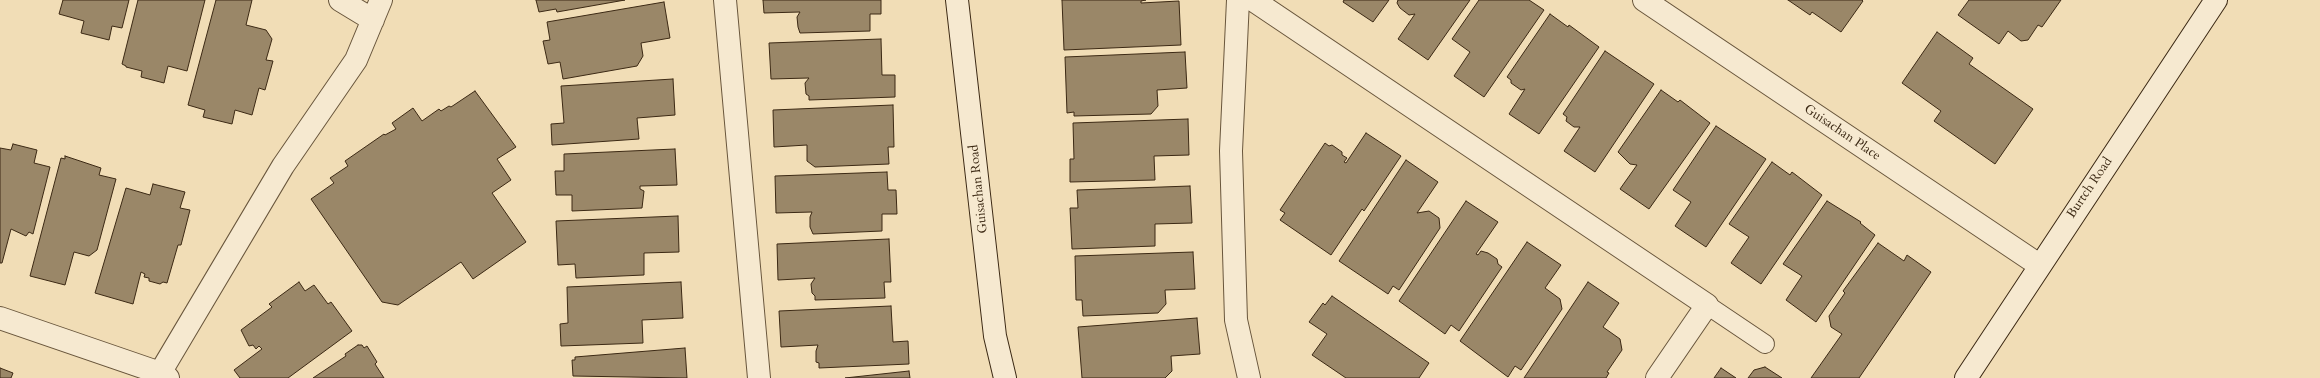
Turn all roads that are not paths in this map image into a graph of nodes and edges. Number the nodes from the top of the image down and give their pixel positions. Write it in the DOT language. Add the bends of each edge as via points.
graph roads {
  1 [pos="340,0"];
  2 [pos="381,0"];
  3 [pos="725,0"];
  4 [pos="957,0"];
  5 [pos="1238,0"];
  6 [pos="1253,0"];
  7 [pos="1644,0"];
  8 [pos="2216,0"];
  9 [pos="373,20"];
  10 [pos="2039,265"];
  11 [pos="1707,305"];
  12 [pos="0,318"];
  13 [pos="1765,344"];
  14 [pos="164,376"];
  15 [pos="759,378"];
  16 [pos="1005,378"];
  17 [pos="1248,378"];
  18 [pos="1657,378"];
  19 [pos="1966,378"];
  1 -- 9 [label="street"];
  2 -- 9 [label="street"];
  3 -- 15 [label="street"];
  4 -- 16 [label="street, Guisachan Road" via="995,336"];
  5 -- 17 [label="street" via="1231,151 1236,320"];
  6 -- 11 [label="street"];
  7 -- 10 [label="street, Guisachan Place"];
  8 -- 10 [label="street, Burtch Road"];
  9 -- 14 [label="street" via="356,60 283,166"];
  10 -- 19 [label="street, Burtch Road"];
  11 -- 13 [label="lane"];
  11 -- 18 [label="street"];
  12 -- 14 [label="street"];
}
